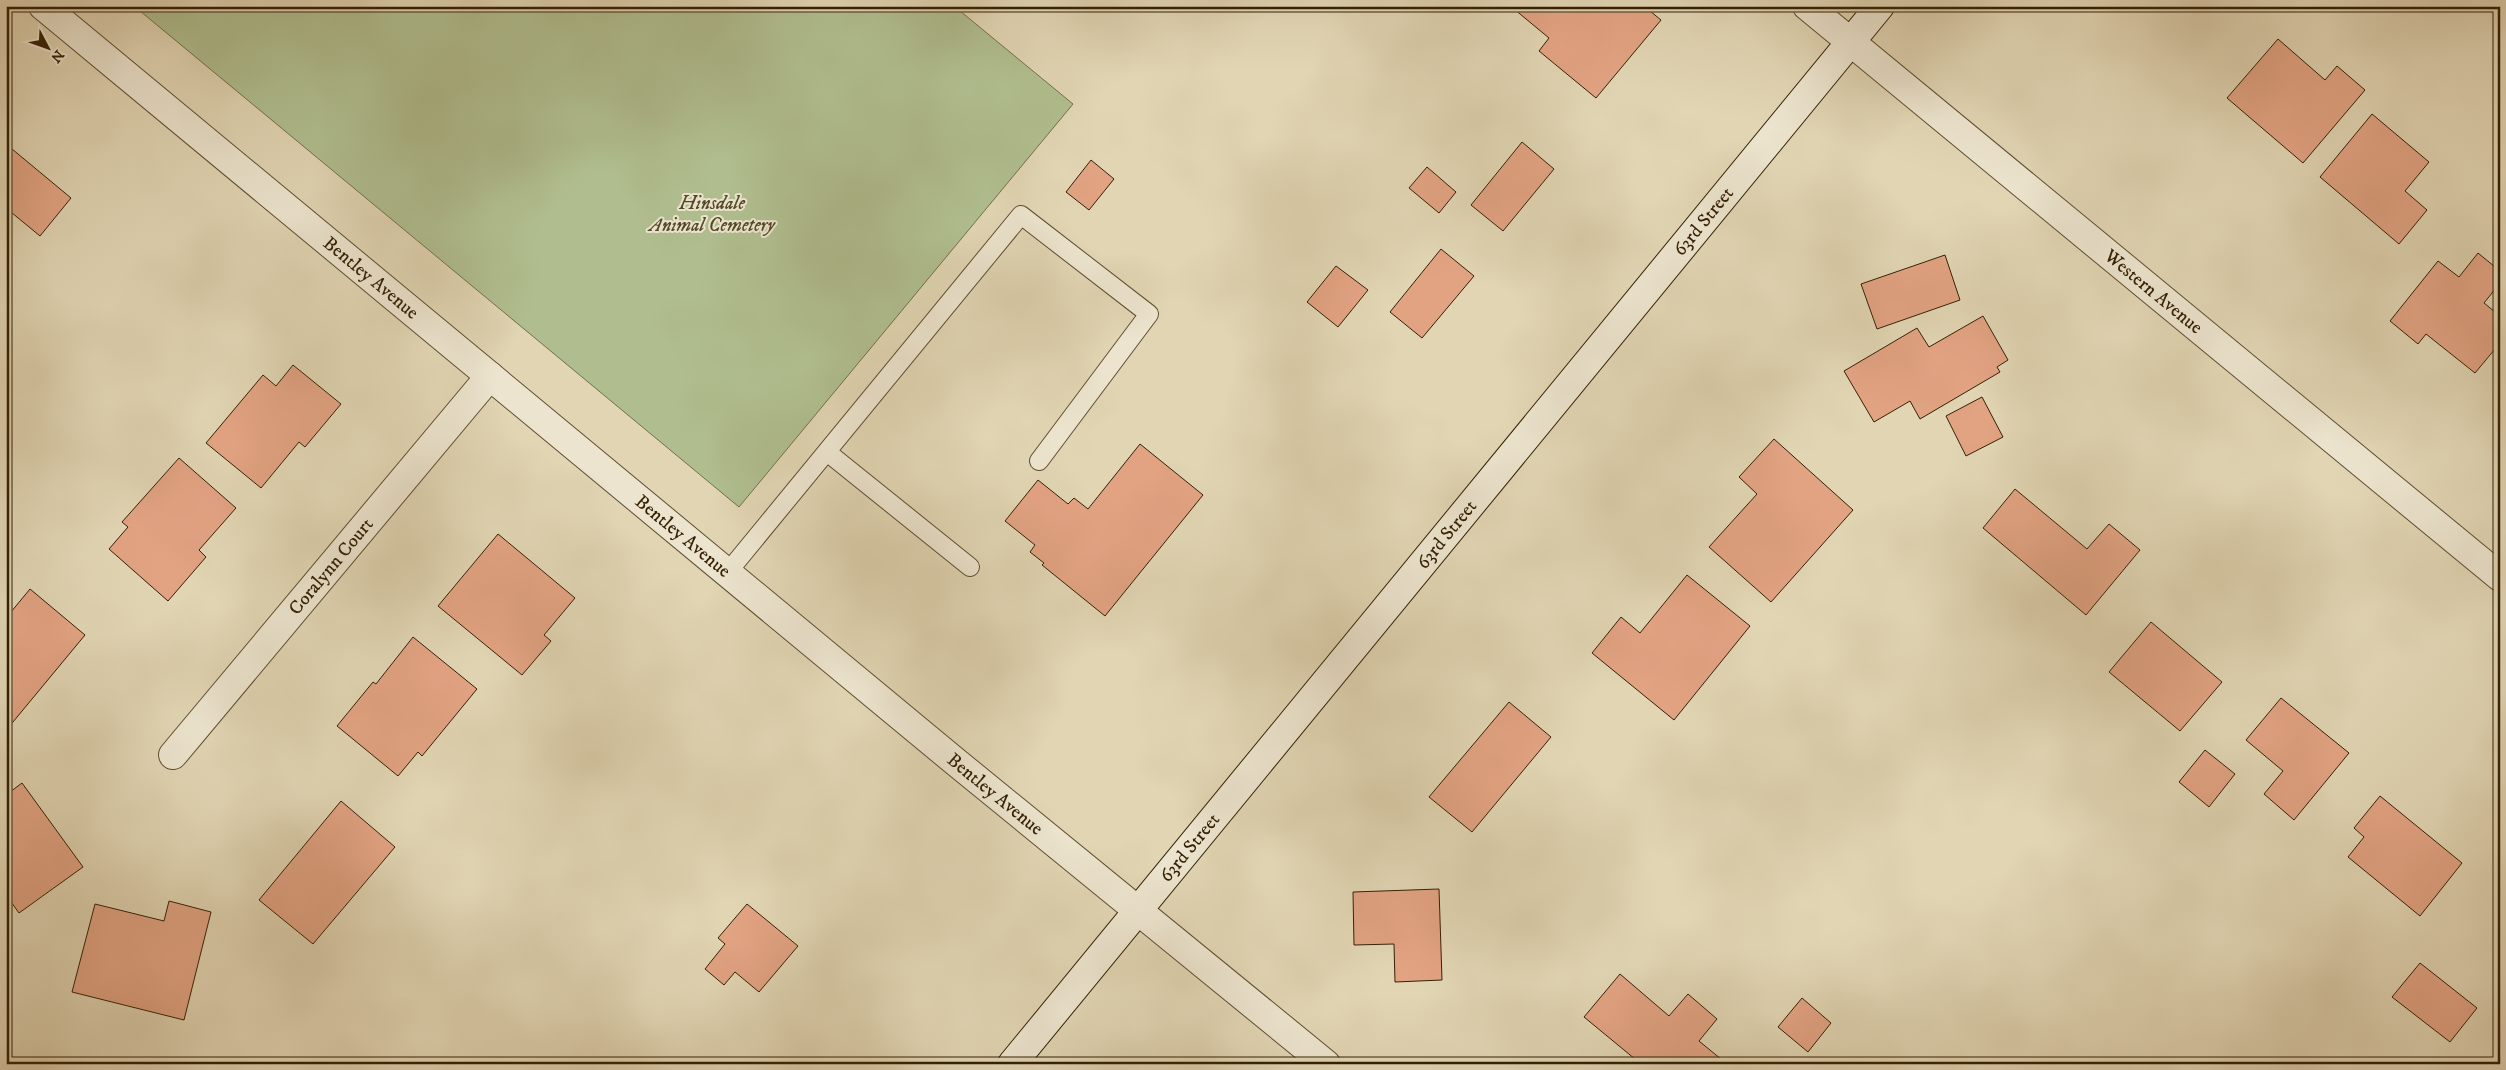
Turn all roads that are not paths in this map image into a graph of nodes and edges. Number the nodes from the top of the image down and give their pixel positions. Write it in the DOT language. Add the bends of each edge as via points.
graph roads {
  1 [pos="43,6"];
  2 [pos="1807,6"];
  3 [pos="1880,6"];
  4 [pos="1850,42"];
  5 [pos="490,376"];
  6 [pos="827,452"];
  7 [pos="1039,461"];
  8 [pos="970,567"];
  9 [pos="727,573"];
  10 [pos="2500,577"];
  11 [pos="173,755"];
  12 [pos="1139,910"];
  13 [pos="1012,1064"];
  14 [pos="1326,1064"];
  1 -- 5 [label="street, Bentley Avenue"];
  2 -- 4 [label="street, Western Avenue"];
  3 -- 4 [label="street, 63rd Street"];
  4 -- 10 [label="street, Western Avenue"];
  4 -- 12 [label="street, 63rd Street"];
  5 -- 9 [label="street, Bentley Avenue"];
  5 -- 11 [label="street, Coralynn Court"];
  6 -- 7 [label="lane" via="1021,215 1149,314"];
  6 -- 8 [label="lane"];
  6 -- 9 [label="lane"];
  9 -- 12 [label="street, Bentley Avenue"];
  12 -- 13 [label="street, 63rd Street"];
  12 -- 14 [label="street, Bentley Avenue"];
}
